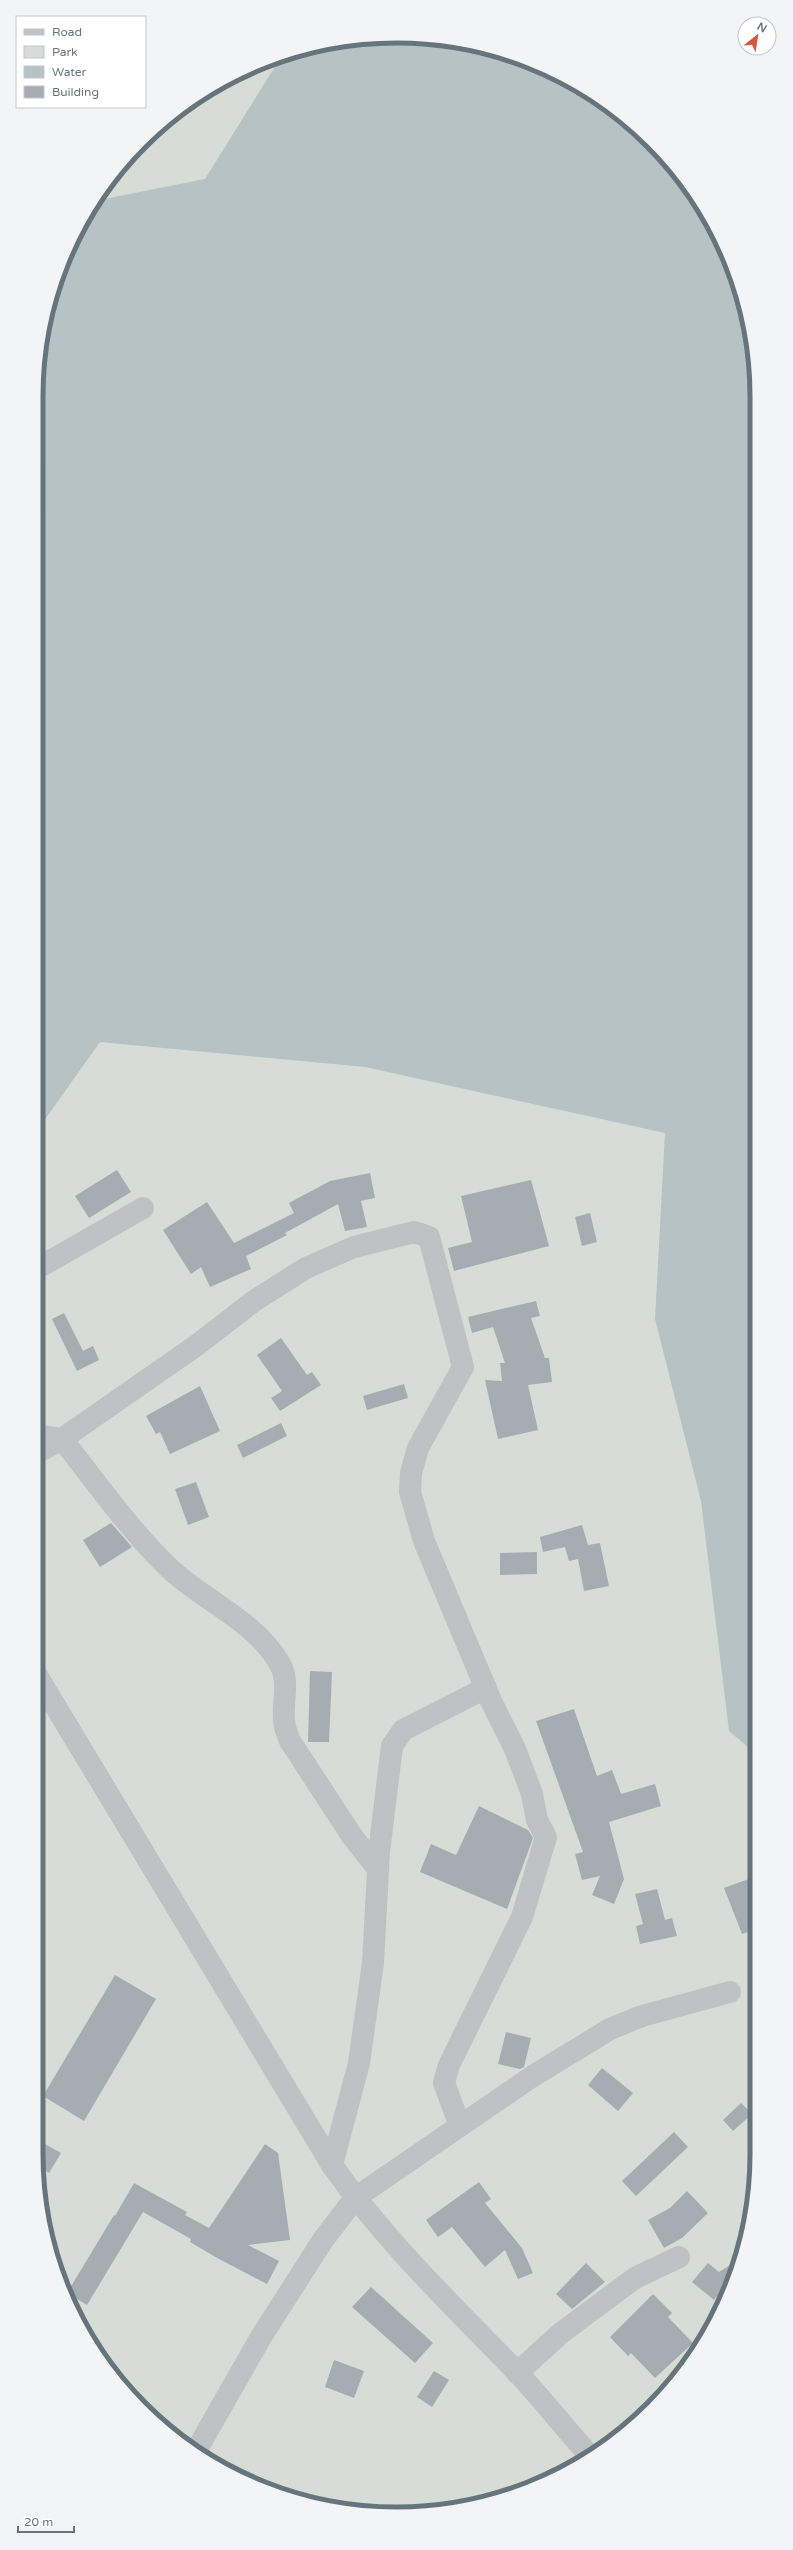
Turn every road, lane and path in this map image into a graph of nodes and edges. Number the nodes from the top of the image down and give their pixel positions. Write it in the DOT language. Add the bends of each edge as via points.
graph roads {
  1 [pos="143,1208"];
  2 [pos="43,1265"];
  3 [pos="43,1436"];
  4 [pos="62,1438"];
  5 [pos="43,1449"];
  6 [pos="43,1686"];
  7 [pos="486,1688"];
  8 [pos="378,1869"];
  9 [pos="730,1992"];
  10 [pos="460,2126"];
  11 [pos="332,2165"];
  12 [pos="355,2198"];
  13 [pos="679,2257"];
  14 [pos="517,2373"];
  15 [pos="199,2446"];
  16 [pos="586,2452"];
  1 -- 2 [label="street"];
  3 -- 4 [label="street"];
  4 -- 5 [label="street"];
  4 -- 7 [label="street" via="306,1268 362,1246 414,1232 428,1237 463,1367 418,1448 411,1473 410,1492 424,1541"];
  4 -- 8 [label="street" via="148,1545 169,1567 185,1582 235,1617 261,1640 281,1665 285,1687 284,1726 290,1741 352,1836"];
  6 -- 11 [label="street"];
  7 -- 8 [label="street" via="403,1730 392,1746"];
  7 -- 10 [label="street" via="515,1749 532,1794 537,1820 546,1837 522,1917 447,2071 444,2083"];
  8 -- 11 [label="street" via="373,1963 359,2063"];
  9 -- 10 [label="street" via="642,2016 610,2029 533,2076"];
  10 -- 12 [label="street"];
  11 -- 12 [label="street"];
  12 -- 14 [label="street" via="418,2270"];
  12 -- 15 [label="street" via="323,2240 261,2337"];
  13 -- 14 [label="street" via="629,2282 560,2333"];
  14 -- 16 [label="street"];
}
